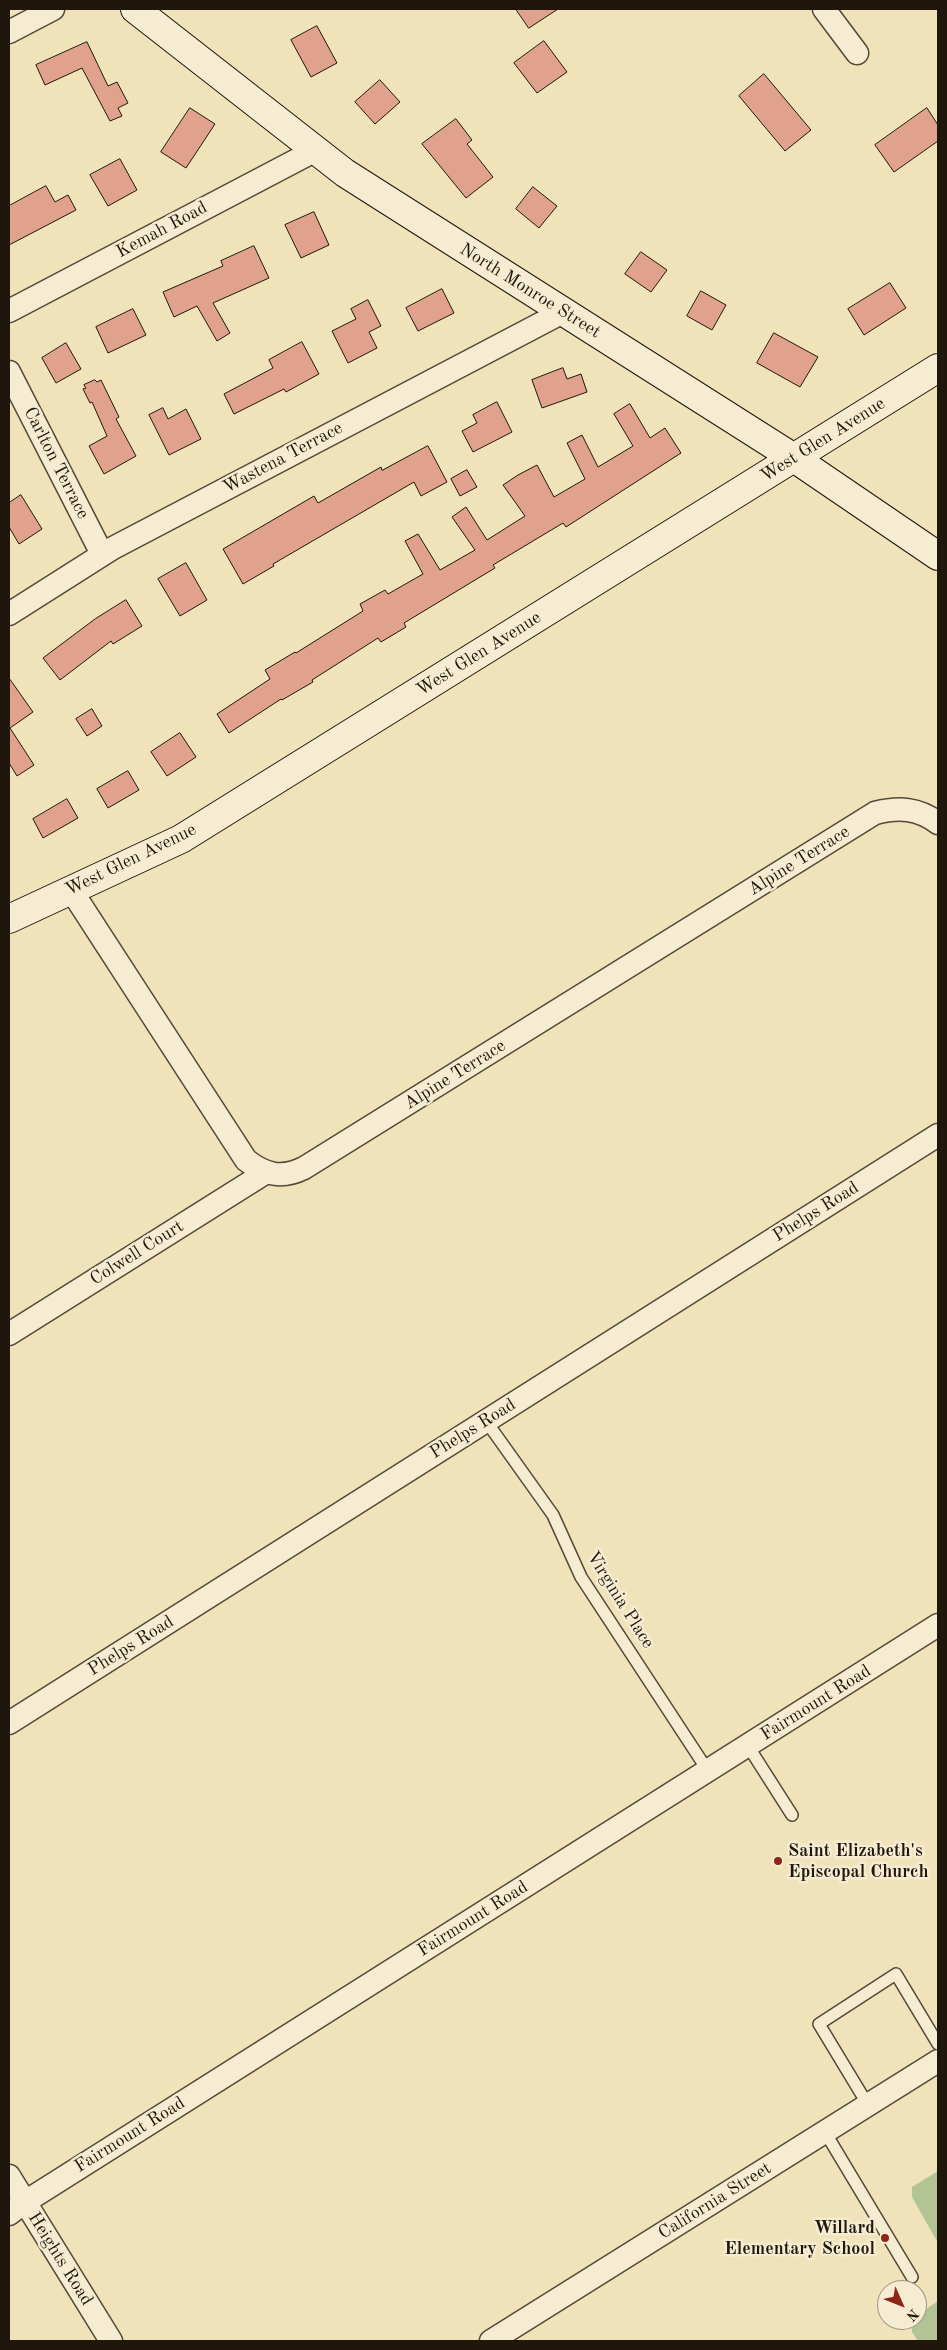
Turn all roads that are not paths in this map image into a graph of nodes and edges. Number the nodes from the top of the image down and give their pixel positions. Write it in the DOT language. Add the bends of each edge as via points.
graph roads {
  1 [pos="53,9"];
  2 [pos="135,9"];
  3 [pos="824,9"];
  4 [pos="9,32"];
  5 [pos="857,53"];
  6 [pos="316,150"];
  7 [pos="9,311"];
  8 [pos="563,312"];
  9 [pos="938,368"];
  10 [pos="9,372"];
  11 [pos="794,458"];
  12 [pos="102,554"];
  13 [pos="938,556"];
  14 [pos="9,614"];
  15 [pos="938,823"];
  16 [pos="71,890"];
  17 [pos="9,919"];
  18 [pos="938,1134"];
  19 [pos="265,1173"];
  20 [pos="9,1334"];
  21 [pos="486,1421"];
  22 [pos="938,1625"];
  23 [pos="9,1723"];
  24 [pos="748,1746"];
  25 [pos="708,1771"];
  26 [pos="792,1815"];
  27 [pos="938,2044"];
  28 [pos="938,2061"];
  29 [pos="868,2105"];
  30 [pos="825,2132"];
  31 [pos="9,2176"];
  32 [pos="17,2208"];
  33 [pos="912,2277"];
  34 [pos="518,2334"];
  35 [pos="111,2341"];
  36 [pos="491,2341"];
  1 -- 4 [label="street"];
  2 -- 6 [label="street, North Monroe Street"];
  3 -- 5 [label="street"];
  6 -- 7 [label="street, Kemah Road"];
  6 -- 8 [label="street, North Monroe Street" via="345,173"];
  8 -- 11 [label="street, North Monroe Street"];
  8 -- 12 [label="street, Wastena Terrace"];
  9 -- 11 [label="street, West Glen Avenue"];
  10 -- 12 [label="street, Carlton Terrace"];
  11 -- 13 [label="street, North Monroe Street"];
  11 -- 16 [label="street, West Glen Avenue" via="181,839"];
  12 -- 14 [label="street, Wastena Terrace"];
  15 -- 19 [label="street, Alpine Terrace" via="912,810 893,809 875,814 304,1168 279,1175"];
  16 -- 17 [label="street, West Glen Avenue"];
  16 -- 19 [label="street" via="246,1160"];
  18 -- 21 [label="street, Phelps Road"];
  19 -- 20 [label="street, Colwell Court"];
  21 -- 23 [label="street, Phelps Road"];
  21 -- 25 [label="lane, Virginia Place" via="553,1515 581,1578"];
  22 -- 24 [label="street, Fairmount Road"];
  24 -- 25 [label="street, Fairmount Road"];
  24 -- 26 [label="lane"];
  25 -- 32 [label="street, Fairmount Road"];
  27 -- 29 [label="lane" via="896,1974 819,2024"];
  28 -- 29 [label="street, California Street"];
  29 -- 30 [label="street, California Street"];
  30 -- 33 [label="lane"];
  30 -- 34 [label="street, California Street"];
  31 -- 32 [label="street, Heights Road"];
  32 -- 35 [label="street, Heights Road"];
  34 -- 36 [label="street, California Street"];
}
